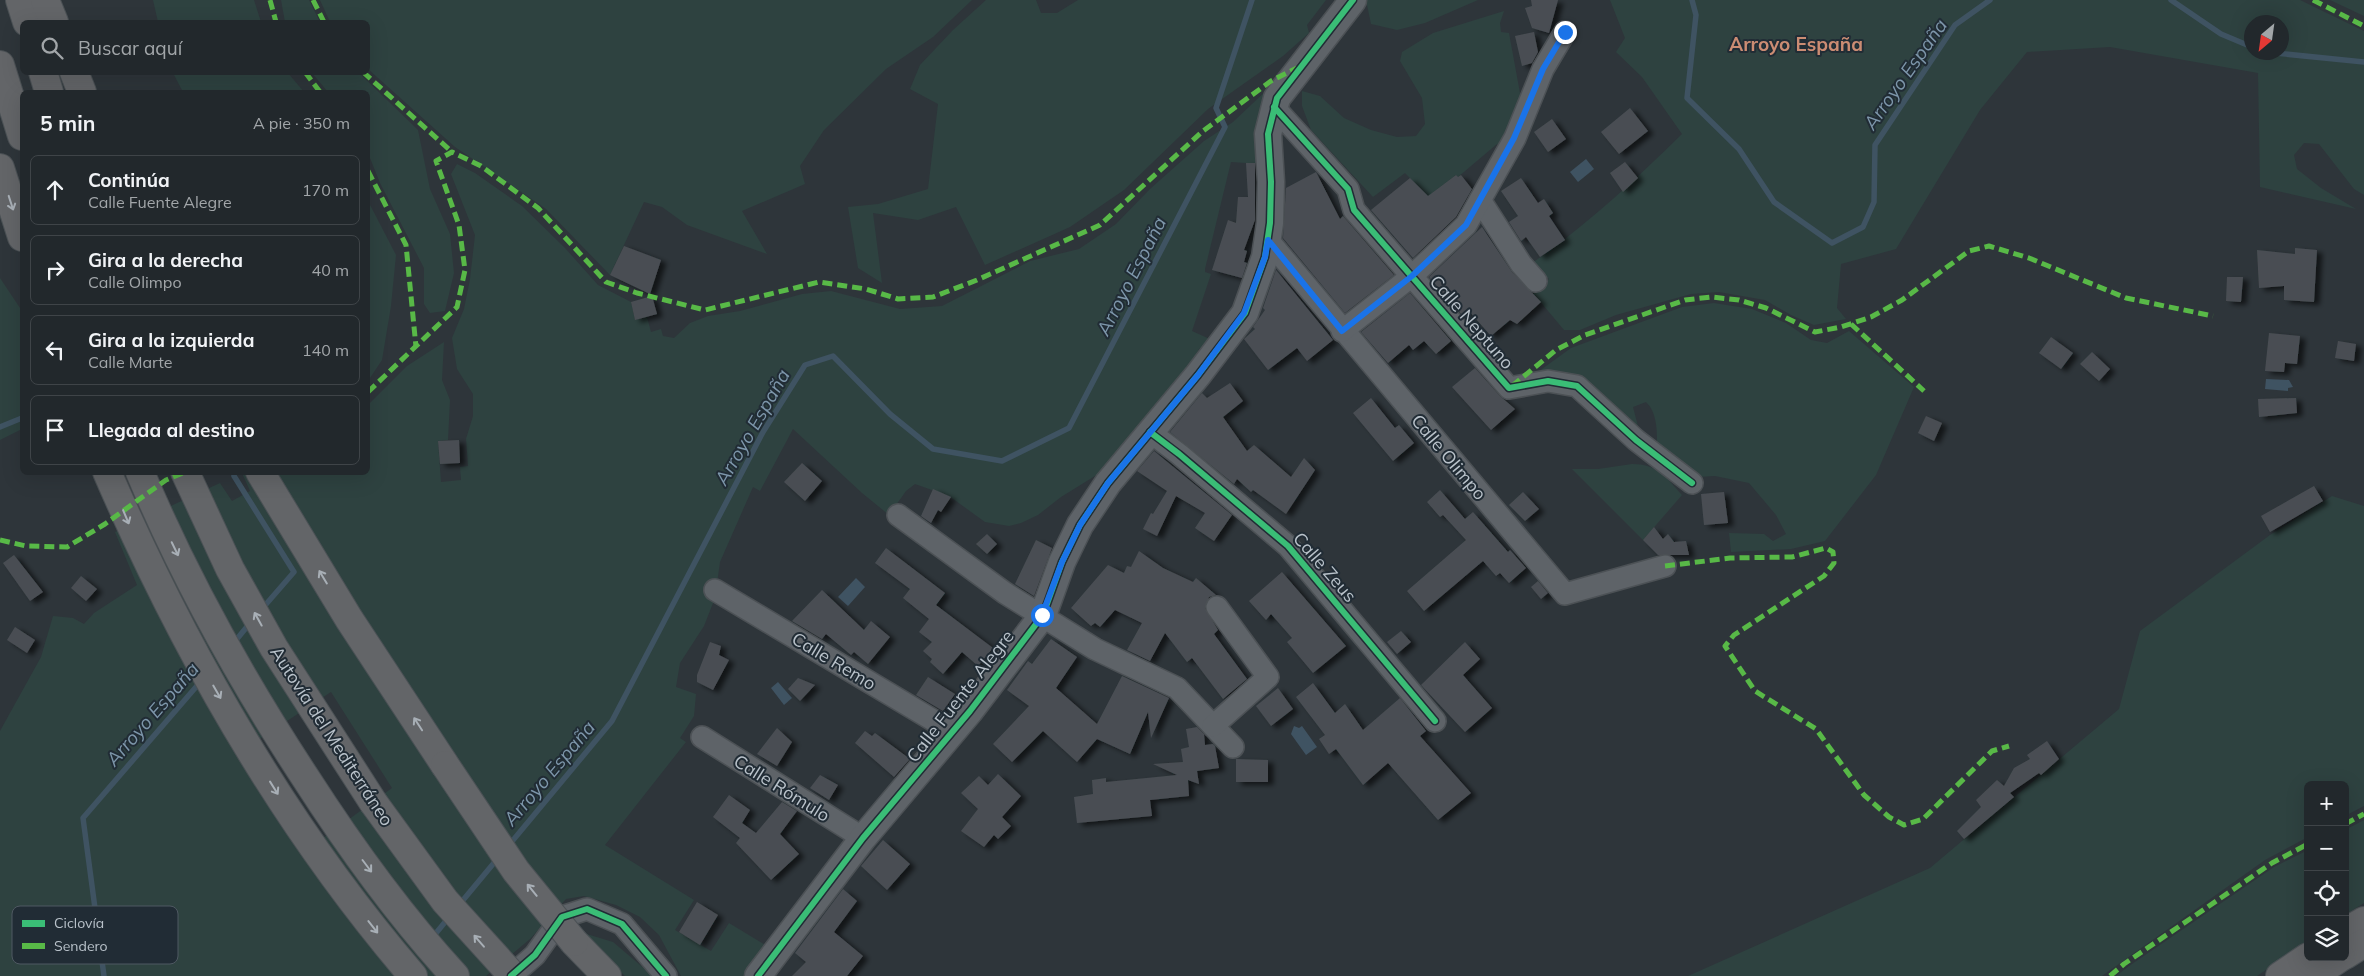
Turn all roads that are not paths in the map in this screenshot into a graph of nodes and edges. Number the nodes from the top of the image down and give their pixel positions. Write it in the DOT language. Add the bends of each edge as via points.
graph roads {
  1 [pos="20,0"];
  2 [pos="45,0"];
  3 [pos="1353,0"];
  4 [pos="26,20"];
  5 [pos="53,20"];
  6 [pos="1565,32"];
  7 [pos="0,65"];
  8 [pos="44,75"];
  9 [pos="75,75"];
  10 [pos="48,90"];
  11 [pos="81,90"];
  12 [pos="1274,107"];
  13 [pos="20,130"];
  14 [pos="0,168"];
  15 [pos="1480,200"];
  16 [pos="20,231"];
  17 [pos="1268,240"];
  18 [pos="1412,276"];
  19 [pos="1536,281"];
  20 [pos="1342,331"];
  21 [pos="1150,432"];
  22 [pos="108,475"];
  23 [pos="141,475"];
  24 [pos="186,475"];
  25 [pos="262,475"];
  26 [pos="1692,483"];
  27 [pos="898,515"];
  28 [pos="1664,566"];
  29 [pos="715,590"];
  30 [pos="1217,607"];
  31 [pos="1042,615"];
  32 [pos="1435,721"];
  33 [pos="1213,726"];
  34 [pos="952,732"];
  35 [pos="702,737"];
  36 [pos="1233,747"];
  37 [pos="863,838"];
  38 [pos="2364,921"];
  39 [pos="2349,930"];
  40 [pos="2364,943"];
  41 [pos="2349,952"];
  42 [pos="2304,960"];
  43 [pos="2335,961"];
  44 [pos="413,976"];
  45 [pos="455,976"];
  46 [pos="512,976"];
  47 [pos="607,976"];
  48 [pos="666,976"];
  49 [pos="758,976"];
  50 [pos="2280,976"];
  51 [pos="2313,976"];
  1 -- 4 [label="highway"];
  2 -- 5 [label="highway"];
  3 -- 12 [label="street, Calle Fuente Alegre" via="1277,98"];
  6 -- 15 [label="street" via="1543,69 1514,138"];
  7 -- 13 [label="highway"];
  8 -- 10 [label="highway"];
  9 -- 11 [label="highway"];
  12 -- 17 [label="street, Calle Fuente Alegre" via="1268,134 1271,182"];
  12 -- 18 [label="street, Calle Neptuno" via="1348,189 1354,210"];
  14 -- 16 [label="highway, one-way"];
  15 -- 18 [label="street" via="1466,225"];
  15 -- 19 [label="street" via="1521,264"];
  17 -- 20 [label="street, Calle Olimpo"];
  17 -- 21 [label="street, Calle Fuente Alegre" via="1244,313"];
  18 -- 20 [label="street"];
  18 -- 26 [label="street, Calle Neptuno" via="1509,388 1548,381 1577,386 1636,440"];
  20 -- 28 [label="street, Calle Olimpo" via="1565,594"];
  21 -- 31 [label="street, Calle Fuente Alegre" via="1108,483 1080,525"];
  21 -- 32 [label="street, Calle Zeus" via="1288,546"];
  22 -- 44 [label="highway, one-way" via="170,607 248,746 311,847"];
  23 -- 45 [label="highway, one-way" via="195,589 274,730 338,827"];
  46 -- 24 [label="highway, Autovía del Mediterráneo, one-way, bridge" via="445,901 373,802 310,706 230,569"];
  47 -- 25 [label="highway, one-way, bridge" via="574,942 516,871 348,619"];
  27 -- 31 [label="street" via="1004,593"];
  29 -- 34 [label="street, Calle Remo"];
  30 -- 33 [label="street" via="1268,677"];
  31 -- 33 [label="street" via="1095,649 1177,688"];
  31 -- 34 [label="street, Calle Fuente Alegre"];
  33 -- 36 [label="street"];
  34 -- 37 [label="street, Calle Fuente Alegre"];
  35 -- 37 [label="street, Calle Rómulo"];
  37 -- 49 [label="street, Calle Fuente Alegre"];
  38 -- 39 [label="highway"];
  40 -- 41 [label="highway"];
  42 -- 50 [label="highway"];
  43 -- 51 [label="highway"];
  46 -- 48 [label="street" via="535,955 562,917 587,909 622,924"];
}
